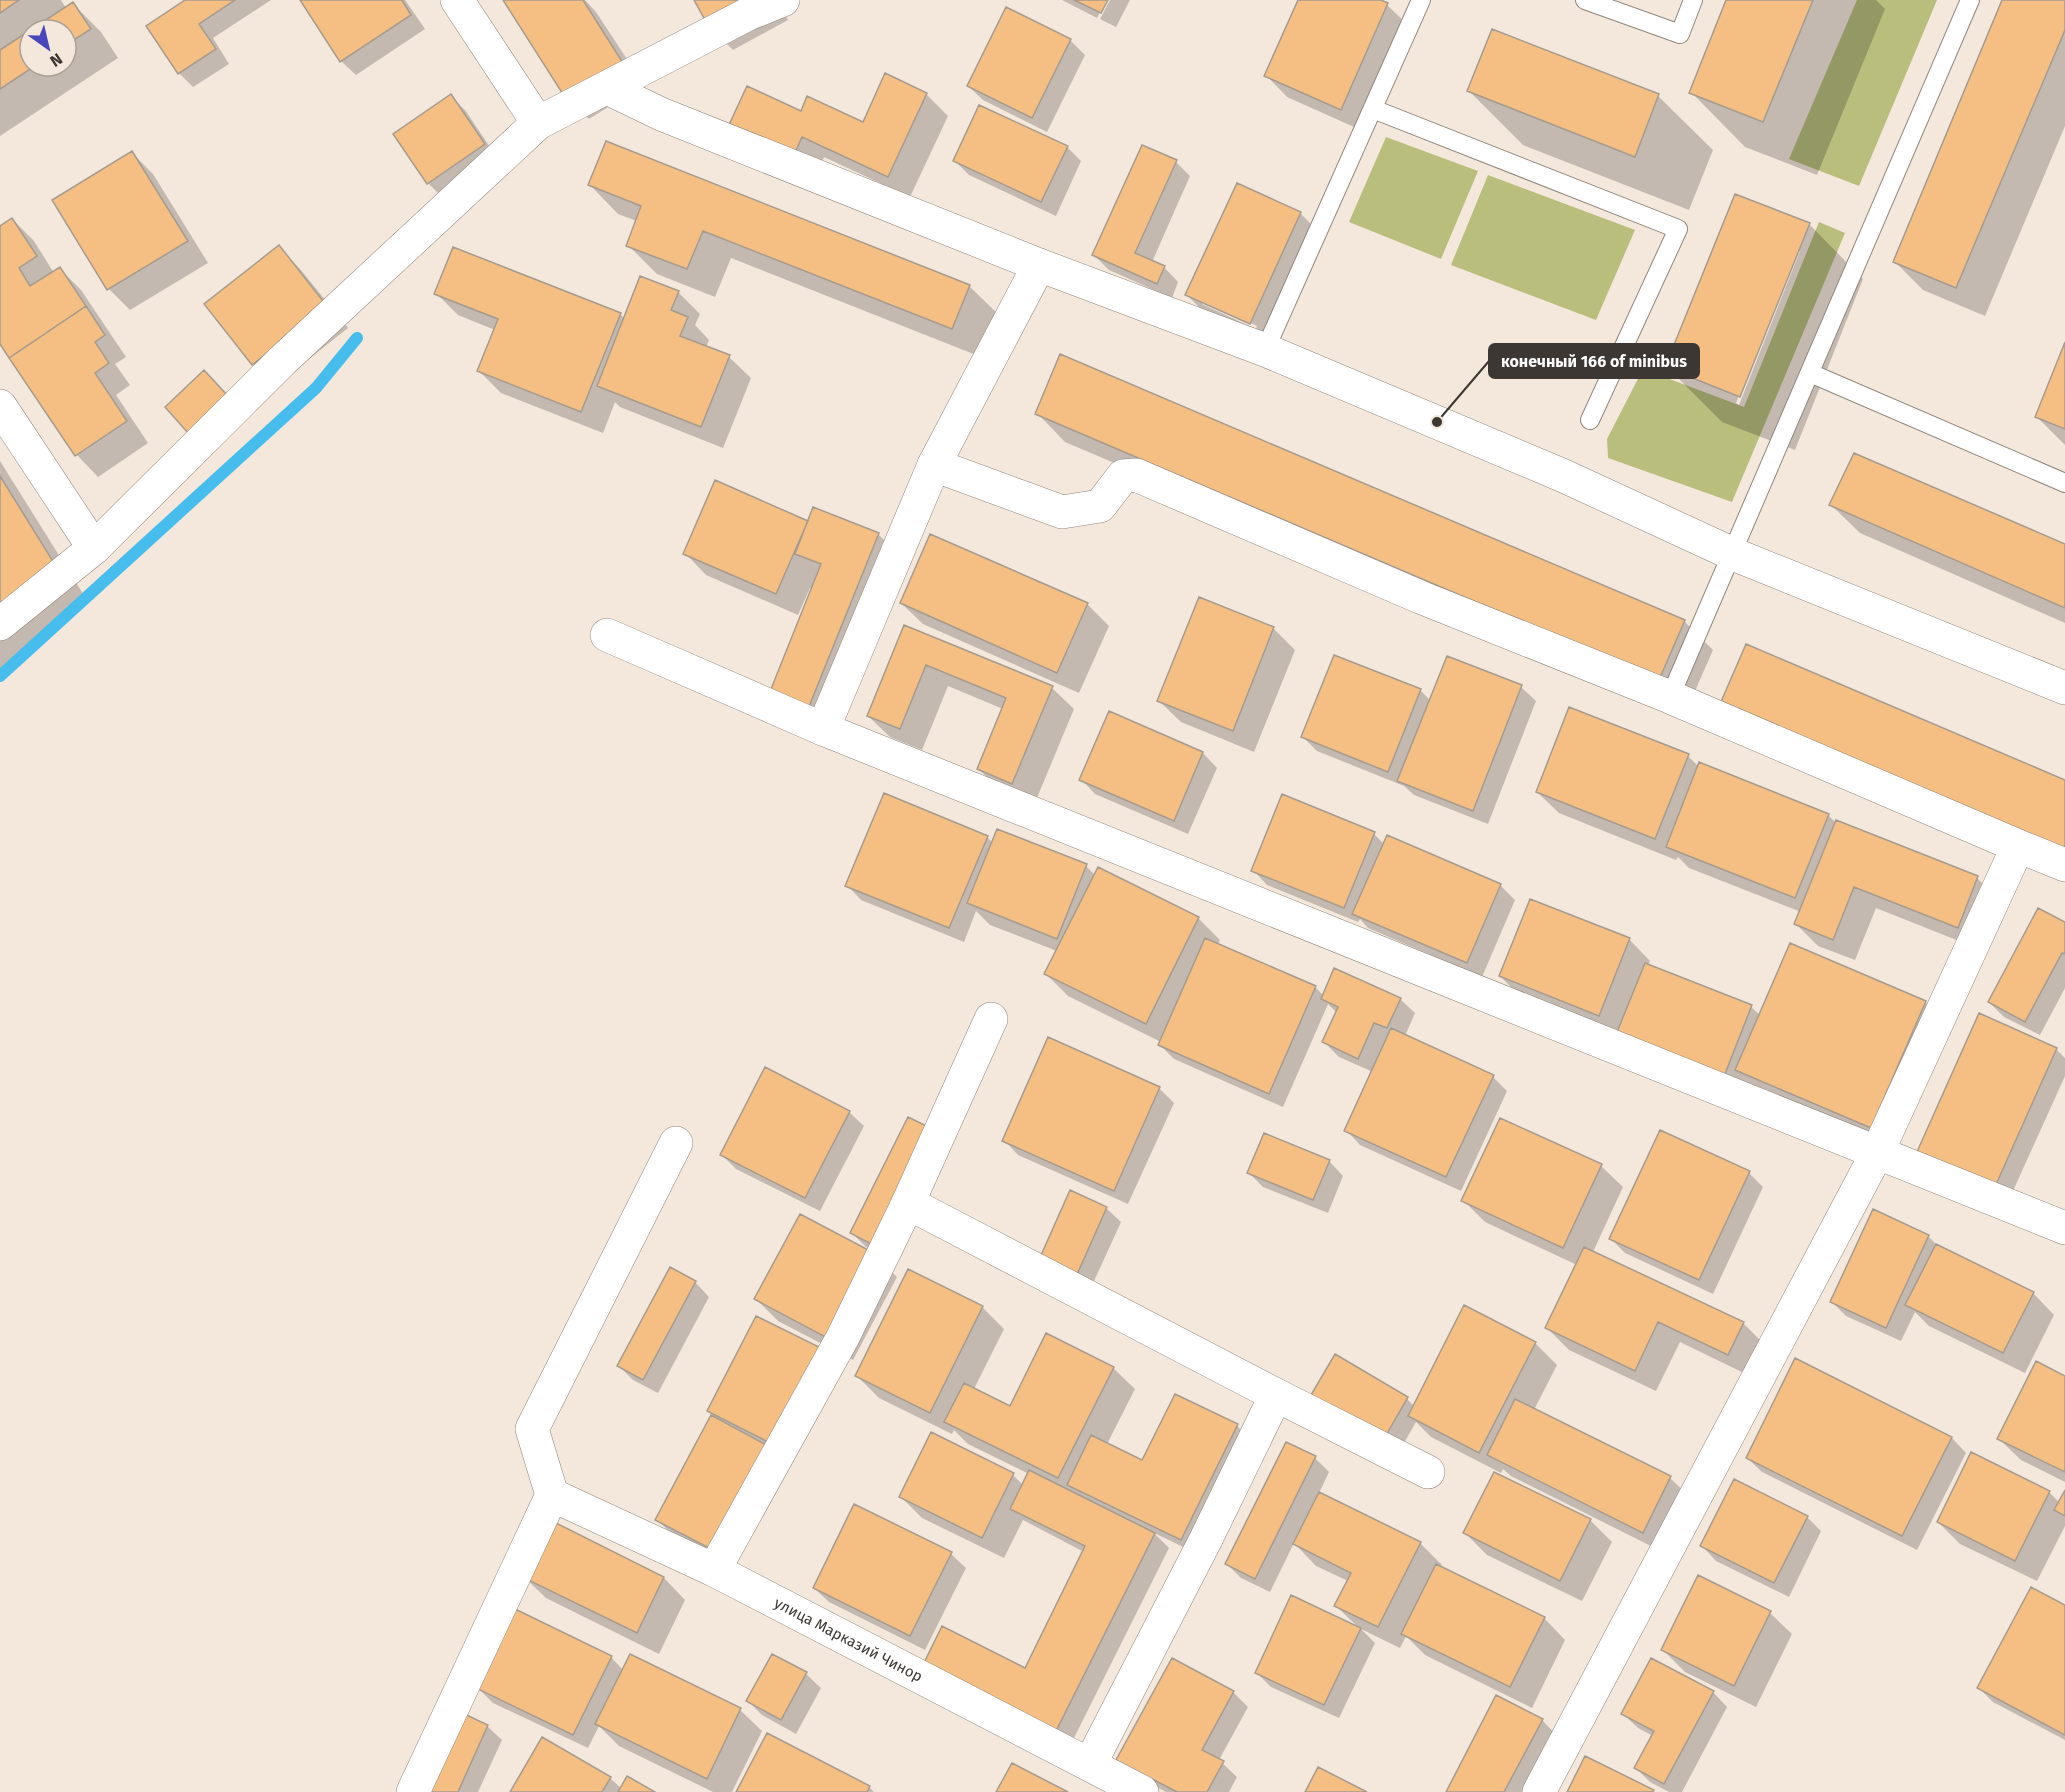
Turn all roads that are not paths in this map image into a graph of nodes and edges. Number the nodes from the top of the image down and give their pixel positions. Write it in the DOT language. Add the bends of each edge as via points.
graph roads {
  1 [pos="457,0"];
  2 [pos="783,0"];
  3 [pos="1421,0"];
  4 [pos="1585,0"];
  5 [pos="1693,0"];
  6 [pos="1970,0"];
  7 [pos="607,88"];
  8 [pos="1373,109"];
  9 [pos="538,123"];
  10 [pos="1039,265"];
  11 [pos="1265,350"];
  12 [pos="1810,373"];
  13 [pos="0,406"];
  14 [pos="1590,420"];
  15 [pos="934,465"];
  16 [pos="2065,483"];
  17 [pos="94,548"];
  18 [pos="1733,554"];
  19 [pos="0,624"];
  20 [pos="607,635"];
  21 [pos="2065,688"];
  22 [pos="1670,697"];
  23 [pos="812,724"];
  24 [pos="2018,846"];
  25 [pos="2065,865"];
  26 [pos="991,1019"];
  27 [pos="676,1143"];
  28 [pos="1877,1153"];
  29 [pos="908,1203"];
  30 [pos="2065,1228"];
  31 [pos="1276,1395"];
  32 [pos="1428,1472"];
  33 [pos="552,1495"];
  34 [pos="714,1570"];
  35 [pos="1090,1764"];
  36 [pos="413,1792"];
  37 [pos="1142,1792"];
  38 [pos="1539,1792"];
  1 -- 9 [label="street"];
  2 -- 7 [label="street" via="748,14"];
  3 -- 8 [label="lane"];
  4 -- 5 [label="lane" via="1680,34"];
  6 -- 12 [label="lane"];
  7 -- 9 [label="street"];
  7 -- 10 [label="street" via="661,114"];
  8 -- 11 [label="lane"];
  8 -- 14 [label="lane" via="1678,229"];
  9 -- 17 [label="street" via="283,360"];
  10 -- 11 [label="street"];
  10 -- 15 [label="street"];
  11 -- 18 [label="street" via="1564,476"];
  12 -- 16 [label="lane"];
  12 -- 18 [label="lane"];
  13 -- 17 [label="street"];
  15 -- 22 [label="street" via="1062,512 1100,506 1123,476 1136,476 1420,597"];
  15 -- 23 [label="street"];
  17 -- 19 [label="street"];
  18 -- 21 [label="street"];
  18 -- 22 [label="lane"];
  20 -- 23 [label="street"];
  22 -- 24 [label="street"];
  23 -- 28 [label="street"];
  24 -- 25 [label="street"];
  24 -- 28 [label="street"];
  26 -- 29 [label="street"];
  27 -- 33 [label="street" via="532,1429"];
  28 -- 30 [label="street"];
  28 -- 38 [label="street"];
  29 -- 31 [label="street"];
  29 -- 34 [label="street" via="843,1337"];
  31 -- 32 [label="street"];
  31 -- 35 [label="street"];
  33 -- 34 [label="street, улица Марказий Чинор"];
  33 -- 36 [label="street"];
  34 -- 35 [label="street, улица Марказий Чинор"];
  35 -- 37 [label="street, улица Марказий Чинор"];
}
